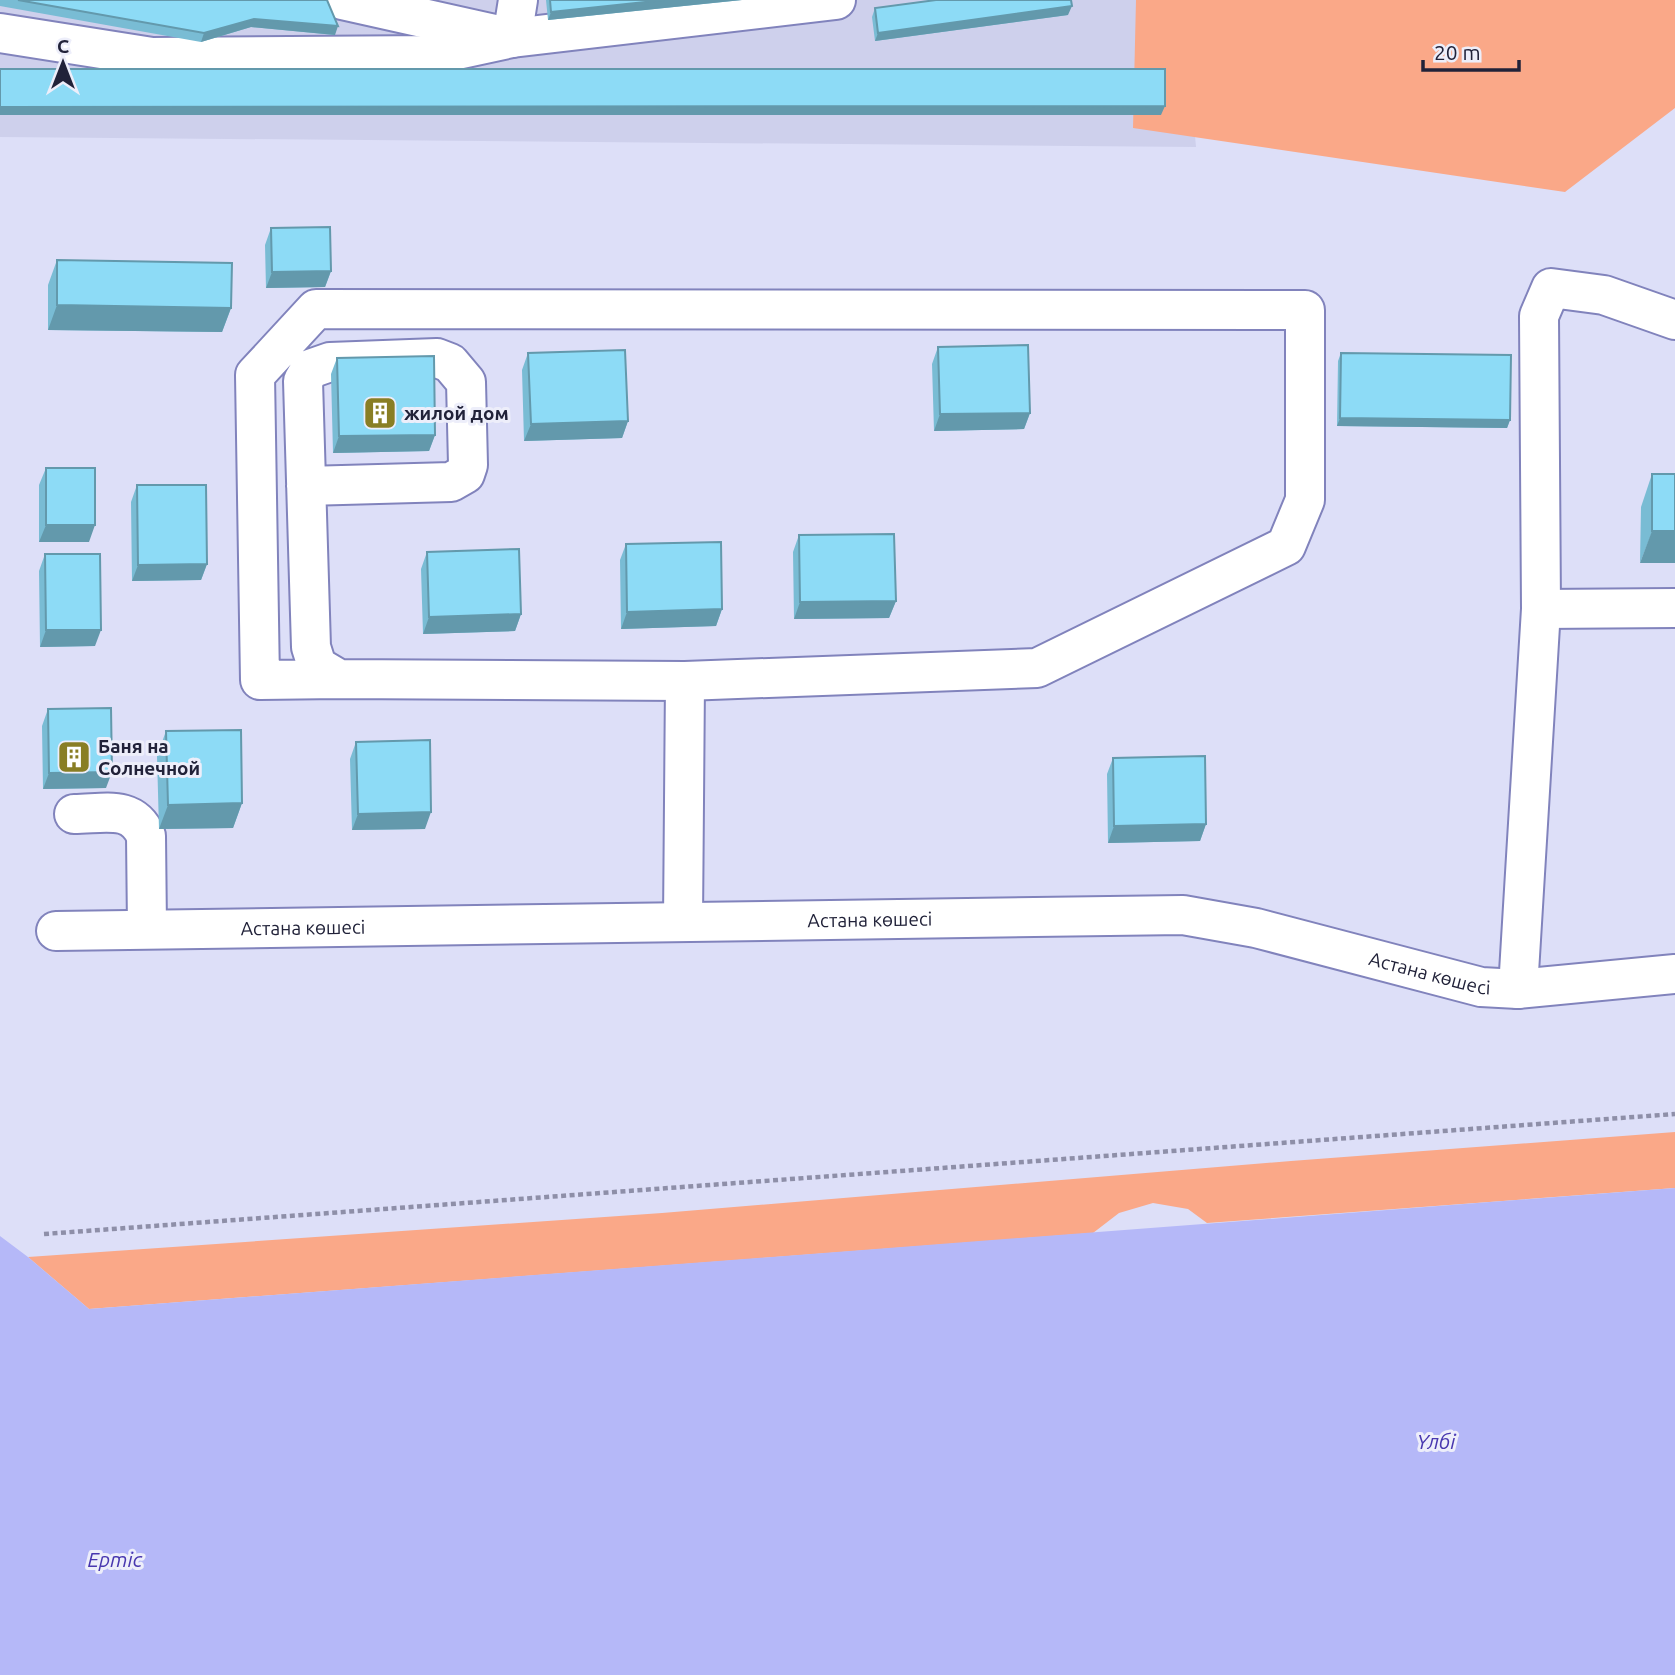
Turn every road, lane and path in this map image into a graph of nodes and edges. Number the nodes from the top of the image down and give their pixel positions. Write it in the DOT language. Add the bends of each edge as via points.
graph roads {
  1 [pos="342,0"];
  2 [pos="518,0"];
  3 [pos="836,0"];
  4 [pos="0,33"];
  5 [pos="512,38"];
  6 [pos="1675,320"];
  7 [pos="306,486"];
  8 [pos="1675,608"];
  9 [pos="1541,609"];
  10 [pos="338,679"];
  11 [pos="685,681"];
  12 [pos="74,814"];
  13 [pos="683,922"];
  14 [pos="147,928"];
  15 [pos="56,931"];
  16 [pos="1675,974"];
  17 [pos="1518,989"];
  18 [pos="1675,1114"];
  19 [pos="44,1234"];
  1 -- 5 [label="street"];
  2 -- 5 [label="street"];
  3 -- 5 [label="street"];
  4 -- 5 [label="street" via="152,57 434,55"];
  6 -- 9 [label="street" via="1604,295 1551,288 1539,316"];
  7 -- 7 [label="street" via="303,381 310,369 330,362 437,358 450,363 466,382 465,474 451,482"];
  7 -- 10 [label="street" via="311,647 317,666"];
  8 -- 9 [label="street"];
  9 -- 17 [label="street"];
  10 -- 11 [label="street"];
  10 -- 11 [label="street" via="260,680 255,375 316,309 1305,310 1305,500 1286,546 1037,668"];
  11 -- 13 [label="street"];
  12 -- 14 [label="street" via="126,813 141,823 146,836"];
  13 -- 14 [label="street, Астана көшесі"];
  13 -- 17 [label="street, Астана көшесі" via="1183,915 1256,928 1481,987"];
  14 -- 15 [label="street, Астана көшесі"];
  16 -- 17 [label="street, Астана көшесі"];
  18 -- 19 [label="path"];
}
